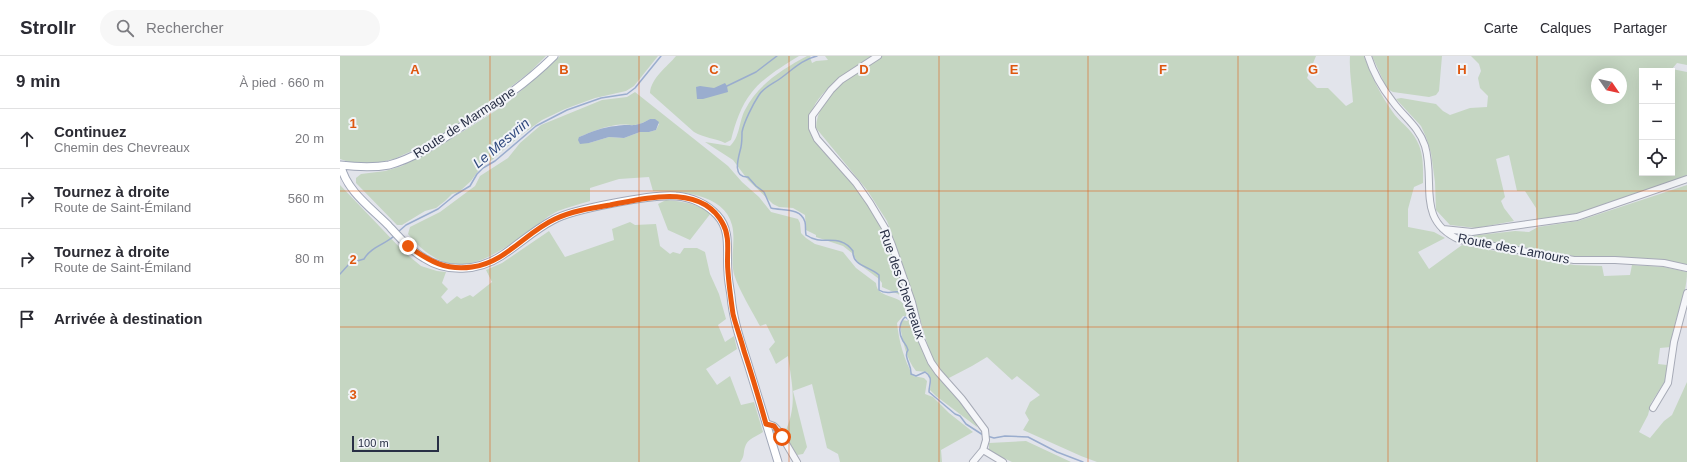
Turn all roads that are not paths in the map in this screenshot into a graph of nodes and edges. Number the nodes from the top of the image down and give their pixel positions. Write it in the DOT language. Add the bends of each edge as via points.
graph roads {
  1 [pos="554,56"];
  2 [pos="878,56"];
  3 [pos="1368,56"];
  4 [pos="340,165"];
  5 [pos="1687,179"];
  6 [pos="1441,229"];
  7 [pos="1687,268"];
  8 [pos="1687,293"];
  9 [pos="1653,408"];
  10 [pos="766,424"];
  11 [pos="983,450"];
  12 [pos="778,462"];
  13 [pos="797,462"];
  14 [pos="973,462"];
  15 [pos="1003,462"];
  1 -- 4 [label="main road, Route de Marmagne" via="489,109 406,159 378,166"];
  2 -- 11 [label="street, Rue des Chevreaux" via="841,80 831,90 812,116 812,128 817,139 856,183 885,228 931,362 971,410 985,433"];
  3 -- 6 [label="street, Route des Lamours" via="1374,72 1393,103 1416,127 1423,140 1428,158 1430,205"];
  4 -- 10 [label="main road" via="343,176 353,189 408,246 424,259 452,268 472,268 492,261 554,219 566,215 664,196 698,202 716,214 724,225 734,315"];
  5 -- 6 [label="street" via="1577,217 1472,232"];
  6 -- 7 [label="street, Route des Lamours" via="1460,240 1574,260 1615,260"];
  8 -- 9 [label="street" via="1674,342 1668,383"];
  10 -- 12 [label="main road"];
  10 -- 13 [label="street" via="778,430"];
  11 -- 14 [label="street"];
  11 -- 15 [label="street"];
}
